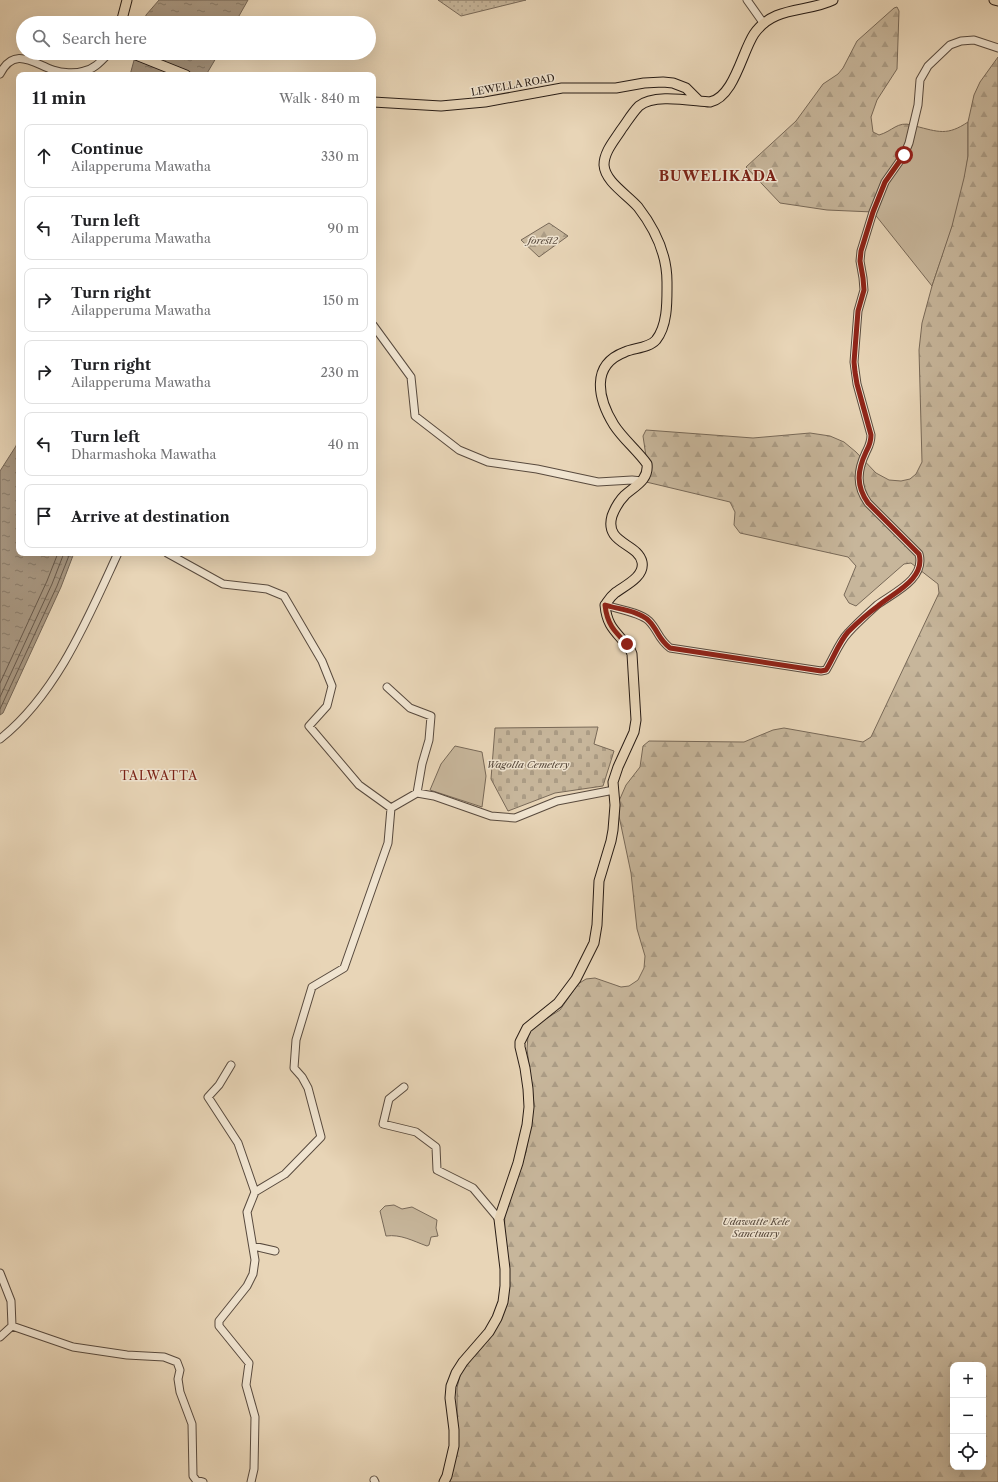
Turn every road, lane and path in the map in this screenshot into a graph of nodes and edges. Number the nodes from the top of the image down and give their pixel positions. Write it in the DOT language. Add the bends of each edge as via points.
graph roads {
  1 [pos="127,0"];
  2 [pos="747,0"];
  3 [pos="833,0"];
  4 [pos="994,0"];
  5 [pos="998,1"];
  6 [pos="813,3"];
  7 [pos="123,16"];
  8 [pos="764,24"];
  9 [pos="998,48"];
  10 [pos="16,59"];
  11 [pos="30,60"];
  12 [pos="102,60"];
  13 [pos="148,60"];
  14 [pos="64,72"];
  15 [pos="80,72"];
  16 [pos="178,72"];
  17 [pos="0,74"];
  18 [pos="699,101"];
  19 [pos="376,102"];
  20 [pos="376,329"];
  21 [pos="642,481"];
  22 [pos="117,556"];
  23 [pos="172,556"];
  24 [pos="605,605"];
  25 [pos="386,687"];
  26 [pos="0,739"];
  27 [pos="614,790"];
  28 [pos="417,793"];
  29 [pos="391,808"];
  30 [pos="231,1065"];
  31 [pos="404,1087"];
  32 [pos="255,1192"];
  33 [pos="499,1219"];
  34 [pos="253,1246"];
  35 [pos="275,1251"];
  36 [pos="0,1275"];
  37 [pos="12,1326"];
  38 [pos="0,1337"];
  39 [pos="203,1482"];
  40 [pos="251,1482"];
  41 [pos="444,1482"];
  1 -- 7 [label="main road"];
  2 -- 8 [label="street"];
  3 -- 6 [label="main road"];
  4 -- 5 [label="main road"];
  6 -- 8 [label="main road" via="783,13"];
  8 -- 18 [label="main road" via="750,40 724,93 714,101"];
  9 -- 24 [label="street" via="974,40 961,41 950,46 928,66 920,80 918,105 904,155 885,182 861,251 864,290 858,311 854,362 871,442 859,473 859,486 868,503 919,554 921,560 914,577 846,634 826,670 821,671 670,648 663,643 650,621 643,616"];
  10 -- 17 [label="street" via="5,64"];
  11 -- 14 [label="street" via="54,71"];
  12 -- 15 [label="street" via="96,66"];
  13 -- 16 [label="main road"];
  18 -- 19 [label="main road, LEWELLA ROAD" via="686,88 663,82 616,88 557,88 485,102 441,106"];
  18 -- 21 [label="main road" via="656,100 643,103 608,149 605,157 606,172 652,228 663,252 666,267 666,315 661,331 655,341 616,356 605,365 600,378 600,391 614,426 647,464 648,470"];
  20 -- 21 [label="street" via="411,377 415,416 459,450 488,462 598,482"];
  21 -- 24 [label="main road" via="617,505 612,517 616,537 638,554 642,563 641,568 638,575 614,594"];
  22 -- 26 [label="street" via="78,639 26,715"];
  23 -- 29 [label="street" via="223,584 267,589 284,596 322,661 332,686 328,706 309,726 359,785"];
  24 -- 27 [label="main road" via="610,626 632,654 636,720 631,741 615,774"];
  25 -- 28 [label="street" via="410,708 431,716 429,740"];
  27 -- 28 [label="street" via="557,801 515,818 491,816 434,796"];
  27 -- 33 [label="main road" via="613,830 599,881 598,925 594,943 576,979 558,1004 527,1028 520,1042 528,1089 527,1125 518,1163"];
  28 -- 29 [label="street"];
  29 -- 32 [label="street" via="388,843 344,968 312,987 296,1040 294,1068 308,1088 321,1137 286,1174"];
  30 -- 32 [label="street" via="208,1097 238,1143"];
  31 -- 33 [label="street" via="389,1099 383,1124 416,1132 436,1147 437,1170 473,1188"];
  32 -- 34 [label="street" via="247,1212"];
  33 -- 41 [label="main road" via="505,1269 503,1302 489,1332 463,1362 451,1386 454,1446"];
  34 -- 35 [label="street"];
  34 -- 40 [label="street" via="253,1274 247,1286 218,1321 219,1326 249,1362 246,1385 255,1417 254,1469"];
  36 -- 37 [label="street" via="11,1301"];
  37 -- 38 [label="street"];
  37 -- 39 [label="street" via="74,1347 127,1355 164,1357 177,1362 180,1370 180,1392 192,1424 193,1476"];
}
